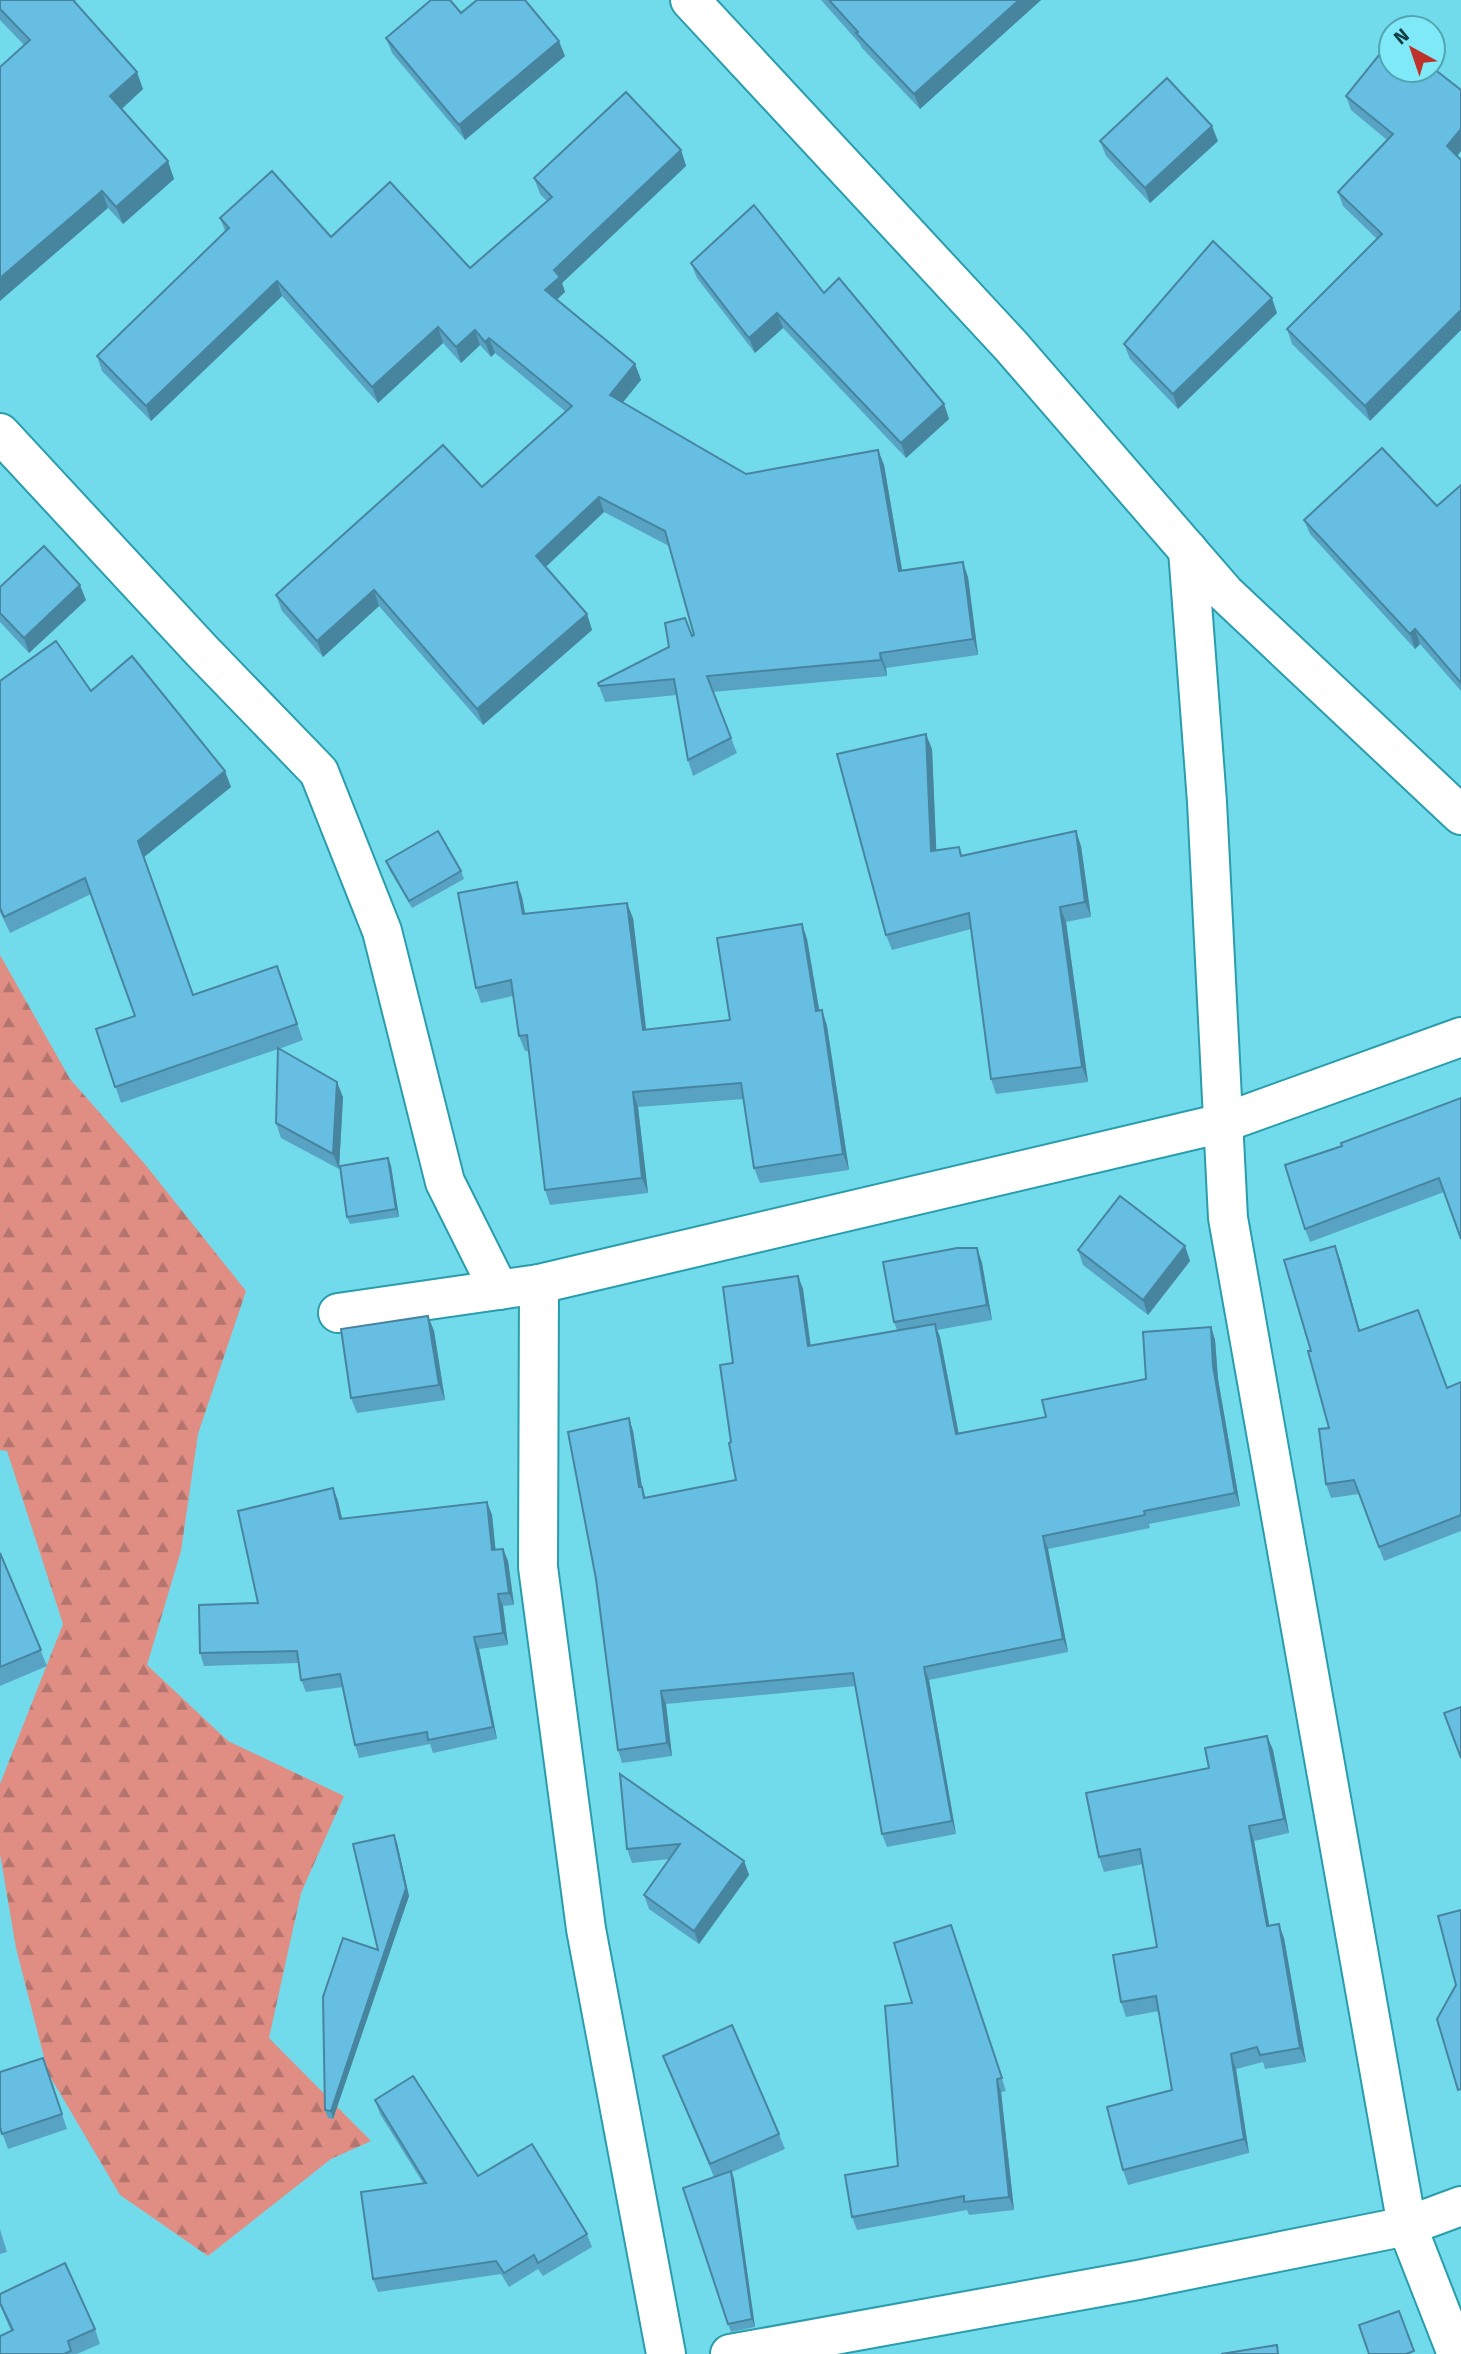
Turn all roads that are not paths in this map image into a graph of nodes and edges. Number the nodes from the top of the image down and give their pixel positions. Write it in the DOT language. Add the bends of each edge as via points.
graph roads {
  1 [pos="690,0"];
  2 [pos="0,433"];
  3 [pos="1188,550"];
  4 [pos="1461,815"];
  5 [pos="1461,1037"];
  6 [pos="1223,1123"];
  7 [pos="539,1284"];
  8 [pos="499,1290"];
  9 [pos="338,1313"];
  10 [pos="1461,2206"];
  11 [pos="1408,2226"];
  12 [pos="666,2354"];
  13 [pos="730,2354"];
  14 [pos="1457,2354"];
  1 -- 3 [label="street" via="1011,346"];
  2 -- 8 [label="street" via="319,772 383,931 445,1182"];
  3 -- 4 [label="street" via="1225,593"];
  3 -- 6 [label="street" via="1207,802"];
  5 -- 6 [label="street"];
  6 -- 7 [label="street"];
  6 -- 11 [label="street" via="1231,1232"];
  7 -- 8 [label="street"];
  7 -- 12 [label="street" via="538,1567 586,1929"];
  8 -- 9 [label="street"];
  10 -- 11 [label="street"];
  11 -- 13 [label="street"];
  11 -- 14 [label="street"];
}
